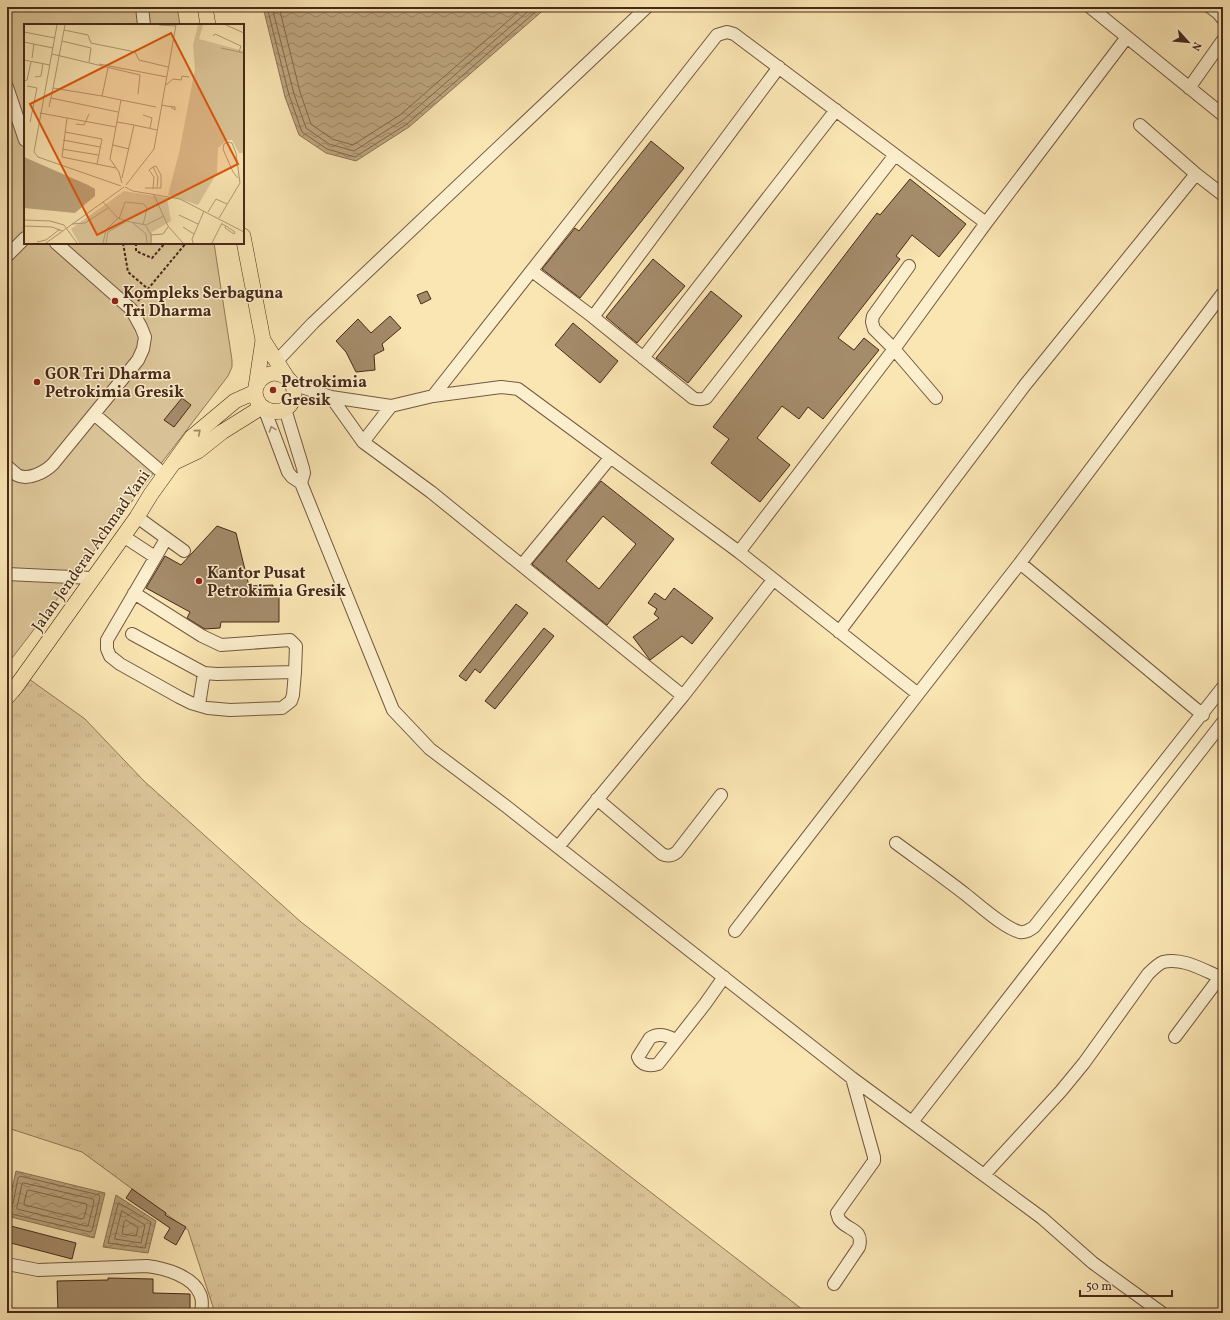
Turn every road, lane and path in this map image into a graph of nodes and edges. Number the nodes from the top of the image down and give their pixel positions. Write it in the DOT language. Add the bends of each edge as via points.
graph roads {
  1 [pos="142,7"];
  2 [pos="206,7"];
  3 [pos="647,7"];
  4 [pos="1090,7"];
  5 [pos="1210,7"];
  6 [pos="1223,19"];
  7 [pos="144,24"];
  8 [pos="208,24"];
  9 [pos="1127,37"];
  10 [pos="1223,40"];
  11 [pos="779,67"];
  12 [pos="7,87"];
  13 [pos="1189,88"];
  14 [pos="836,110"];
  15 [pos="1223,115"];
  16 [pos="1140,125"];
  17 [pos="24,137"];
  18 [pos="895,155"];
  19 [pos="1196,174"];
  20 [pos="1223,195"];
  21 [pos="986,223"];
  22 [pos="24,239"];
  23 [pos="244,241"];
  24 [pos="57,244"];
  25 [pos="123,244"];
  26 [pos="136,244"];
  27 [pos="164,244"];
  28 [pos="185,244"];
  29 [pos="7,256"];
  30 [pos="909,266"];
  31 [pos="532,271"];
  32 [pos="148,289"];
  33 [pos="1223,292"];
  34 [pos="131,310"];
  35 [pos="593,317"];
  36 [pos="263,340"];
  37 [pos="894,348"];
  38 [pos="643,358"];
  39 [pos="276,362"];
  40 [pos="289,380"];
  41 [pos="256,390"];
  42 [pos="433,396"];
  43 [pos="330,397"];
  44 [pos="936,398"];
  45 [pos="391,406"];
  46 [pos="263,407"];
  47 [pos="285,409"];
  48 [pos="94,414"];
  49 [pos="363,442"];
  50 [pos="610,458"];
  51 [pos="7,466"];
  52 [pos="169,469"];
  53 [pos="301,483"];
  54 [pos="137,518"];
  55 [pos="123,536"];
  56 [pos="166,538"];
  57 [pos="184,551"];
  58 [pos="739,552"];
  59 [pos="155,557"];
  60 [pos="1020,563"];
  61 [pos="522,565"];
  62 [pos="7,574"];
  63 [pos="92,578"];
  64 [pos="773,580"];
  65 [pos="134,593"];
  66 [pos="839,632"];
  67 [pos="132,634"];
  68 [pos="295,672"];
  69 [pos="204,673"];
  70 [pos="1223,687"];
  71 [pos="11,693"];
  72 [pos="918,694"];
  73 [pos="683,696"];
  74 [pos="198,705"];
  75 [pos="1203,715"];
  76 [pos="1223,722"];
  77 [pos="720,795"];
  78 [pos="597,799"];
  79 [pos="896,842"];
  80 [pos="558,847"];
  81 [pos="735,931"];
  82 [pos="1222,976"];
  83 [pos="724,977"];
  84 [pos="1175,1037"];
  85 [pos="676,1040"];
  86 [pos="852,1078"];
  87 [pos="912,1122"];
  88 [pos="984,1176"];
  89 [pos="7,1264"];
  90 [pos="834,1284"];
  91 [pos="201,1313"];
  92 [pos="1162,1313"];
  1 -- 7 [label="street"];
  2 -- 8 [label="main road"];
  3 -- 39 [label="street" via="313,323"];
  4 -- 9 [label="street"];
  5 -- 6 [label="street"];
  9 -- 13 [label="street"];
  9 -- 21 [label="street"];
  10 -- 13 [label="street"];
  11 -- 14 [label="street"];
  11 -- 31 [label="street" via="734,34 727,32 717,35"];
  11 -- 35 [label="street"];
  12 -- 17 [label="street"];
  13 -- 15 [label="street"];
  14 -- 18 [label="street"];
  14 -- 38 [label="street"];
  16 -- 19 [label="street"];
  18 -- 21 [label="street"];
  18 -- 38 [label="street" via="706,398 693,398"];
  19 -- 20 [label="street"];
  19 -- 66 [label="street" via="1025,385"];
  21 -- 37 [label="street"];
  22 -- 29 [label="street"];
  23 -- 36 [label="main road"];
  24 -- 34 [label="street"];
  25 -- 32 [label="path" via="128,272"];
  26 -- 27 [label="path" via="136,252 152,258"];
  28 -- 32 [label="path"];
  30 -- 37 [label="street" via="873,316 874,329"];
  31 -- 35 [label="street"];
  31 -- 42 [label="street"];
  32 -- 34 [label="path"];
  33 -- 60 [label="street"];
  34 -- 48 [label="street" via="143,330 143,349 138,360"];
  35 -- 38 [label="street"];
  36 -- 39 [label="main road"];
  36 -- 41 [label="main road"];
  37 -- 44 [label="street"];
  37 -- 58 [label="street"];
  39 -- 40 [label="main road"];
  40 -- 41 [label="main road" via="274,373 268,374 263,377"];
  40 -- 43 [label="street"];
  40 -- 47 [label="main road" via="294,396"];
  41 -- 46 [label="main road"];
  52 -- 41 [label="main road, Jalan Jenderal Achmad Yani, one-way" via="192,437 235,401"];
  42 -- 45 [label="street"];
  42 -- 50 [label="street" via="501,387 518,389"];
  43 -- 45 [label="street"];
  43 -- 49 [label="street"];
  45 -- 49 [label="street"];
  46 -- 47 [label="main road" via="274,412"];
  46 -- 52 [label="main road"];
  53 -- 46 [label="street, one-way" via="288,472"];
  47 -- 53 [label="street" via="303,468"];
  48 -- 51 [label="street" via="46,470 22,476"];
  48 -- 52 [label="street"];
  49 -- 61 [label="street"];
  50 -- 58 [label="street"];
  50 -- 61 [label="street"];
  52 -- 54 [label="main road, Jalan Jenderal Achmad Yani"];
  53 -- 80 [label="street" via="393,710 430,749"];
  54 -- 55 [label="main road, Jalan Jenderal Achmad Yani"];
  54 -- 56 [label="street"];
  55 -- 59 [label="street"];
  55 -- 63 [label="main road, Jalan Jenderal Achmad Yani"];
  56 -- 57 [label="street"];
  56 -- 59 [label="street"];
  58 -- 64 [label="street"];
  59 -- 65 [label="street"];
  60 -- 72 [label="street"];
  60 -- 75 [label="street"];
  61 -- 73 [label="street"];
  62 -- 63 [label="street"];
  63 -- 71 [label="main road, Jalan Jenderal Achmad Yani"];
  64 -- 66 [label="street"];
  64 -- 73 [label="street"];
  65 -- 68 [label="street" via="202,636 221,645 290,640 296,646"];
  65 -- 74 [label="street" via="107,640 106,649 120,664"];
  66 -- 72 [label="street"];
  67 -- 69 [label="street"];
  68 -- 69 [label="street"];
  68 -- 74 [label="street" via="291,701 282,708 230,710"];
  69 -- 74 [label="street"];
  70 -- 75 [label="street"];
  72 -- 81 [label="street"];
  73 -- 78 [label="street"];
  75 -- 79 [label="street" via="1034,927 1027,932 1012,929 990,914"];
  76 -- 87 [label="street"];
  77 -- 78 [label="street" via="677,852 671,856 662,854"];
  78 -- 80 [label="street"];
  80 -- 83 [label="street"];
  82 -- 84 [label="street"];
  82 -- 88 [label="street" via="1193,965 1175,961 1161,962 1148,974 1061,1091"];
  83 -- 85 [label="street"];
  83 -- 86 [label="street"];
  86 -- 87 [label="street"];
  86 -- 90 [label="street" via="874,1152 874,1161 837,1213 839,1220 858,1235 860,1240 859,1247"];
  87 -- 88 [label="street"];
  88 -- 92 [label="street" via="1042,1218 1093,1263"];
  89 -- 91 [label="street" via="38,1270 147,1266 163,1268 195,1285 200,1294"];
}
